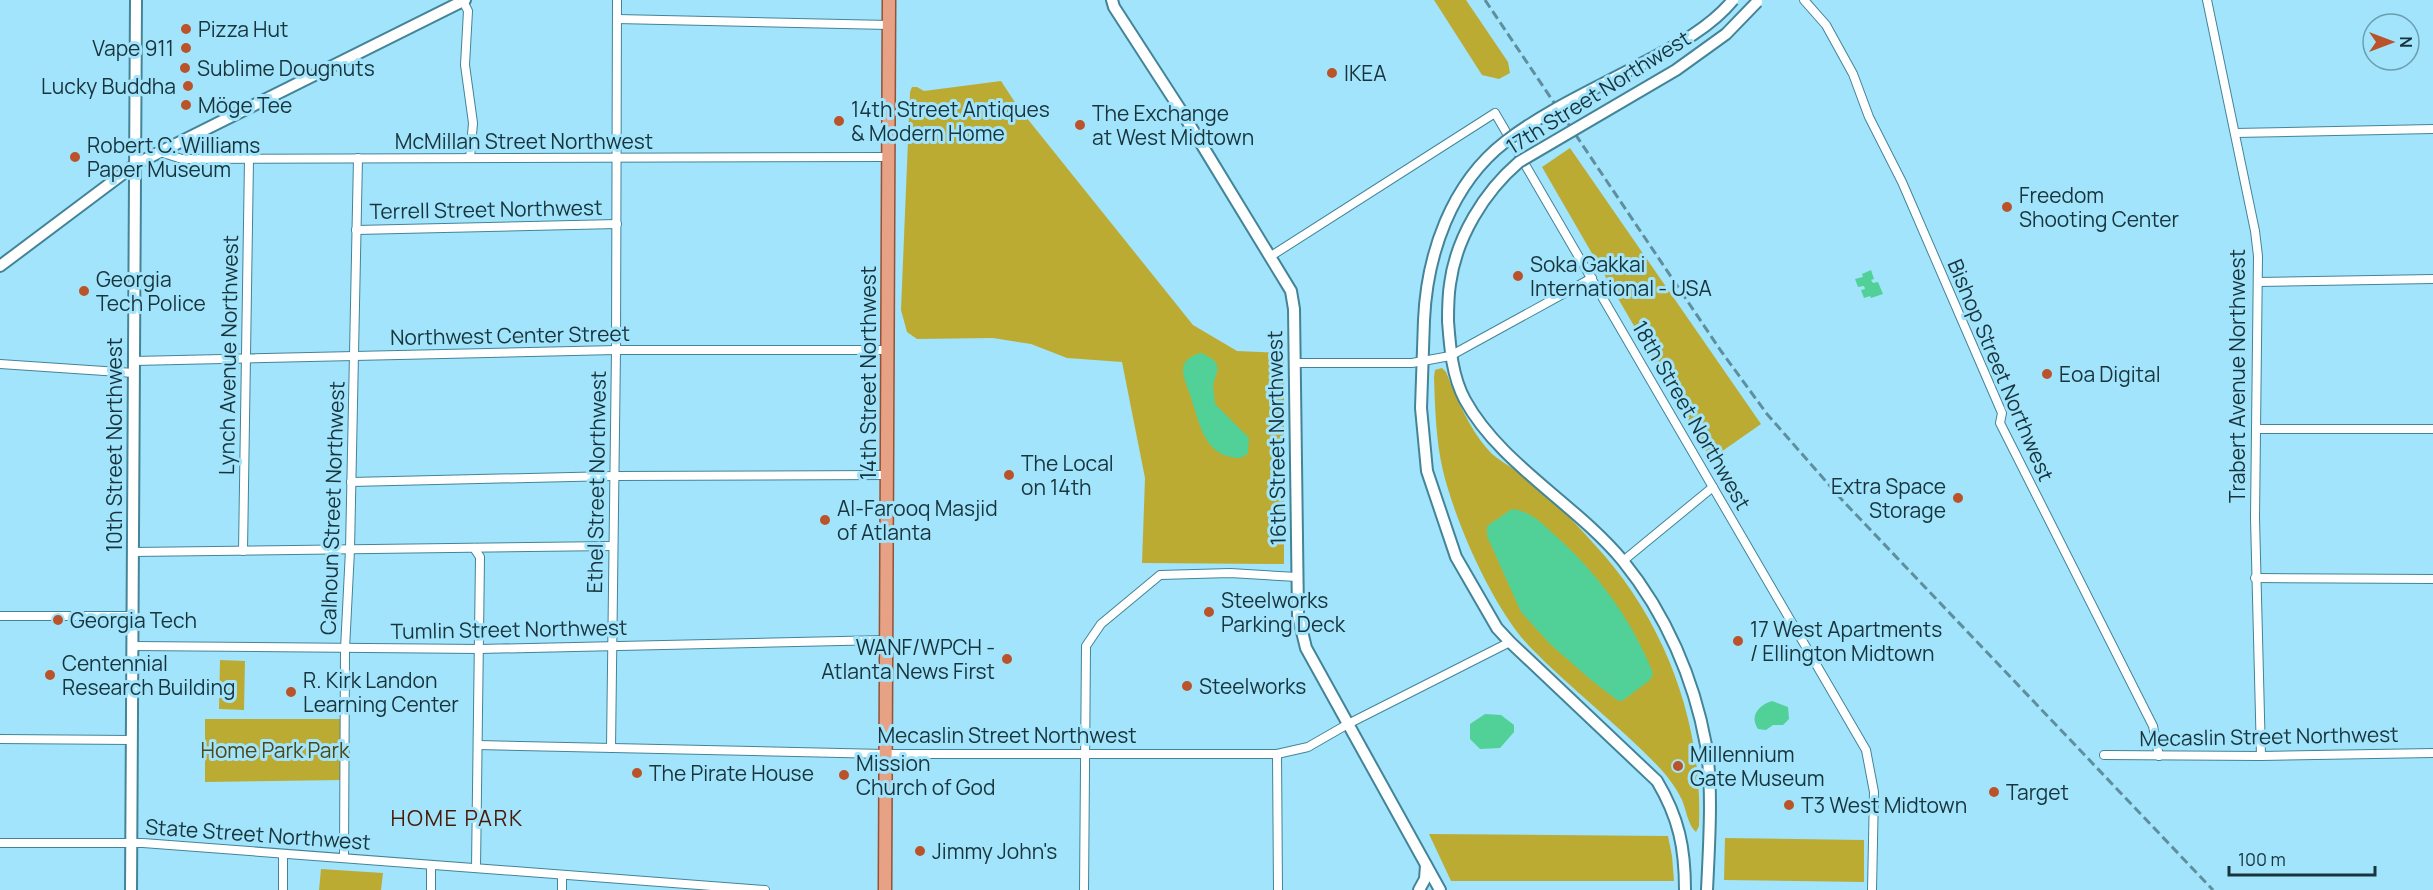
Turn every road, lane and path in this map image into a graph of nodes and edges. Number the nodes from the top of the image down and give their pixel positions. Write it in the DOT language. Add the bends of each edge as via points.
graph roads {
  1 [pos="136,0"];
  2 [pos="617,0"];
  3 [pos="889,0"];
  4 [pos="1112,0"];
  5 [pos="1733,0"];
  6 [pos="1804,0"];
  7 [pos="2207,0"];
  8 [pos="464,1"];
  9 [pos="1757,1"];
  10 [pos="617,19"];
  11 [pos="889,25"];
  12 [pos="2433,129"];
  13 [pos="2235,133"];
  14 [pos="160,152"];
  15 [pos="888,157"];
  16 [pos="358,158"];
  17 [pos="470,158"];
  18 [pos="617,158"];
  19 [pos="249,159"];
  20 [pos="136,164"];
  21 [pos="617,224"];
  22 [pos="356,230"];
  23 [pos="1270,256"];
  24 [pos="0,266"];
  25 [pos="1592,278"];
  26 [pos="2433,279"];
  27 [pos="2258,282"];
  28 [pos="616,350"];
  29 [pos="888,350"];
  30 [pos="354,356"];
  31 [pos="1450,356"];
  32 [pos="246,359"];
  33 [pos="134,361"];
  34 [pos="1423,361"];
  35 [pos="1295,363"];
  36 [pos="0,364"];
  37 [pos="134,373"];
  38 [pos="2256,429"];
  39 [pos="2433,429"];
  40 [pos="887,475"];
  41 [pos="614,476"];
  42 [pos="351,482"];
  43 [pos="1713,487"];
  44 [pos="613,546"];
  45 [pos="474,548"];
  46 [pos="350,550"];
  47 [pos="243,551"];
  48 [pos="132,552"];
  49 [pos="1623,561"];
  50 [pos="1297,577"];
  51 [pos="2255,578"];
  52 [pos="2433,579"];
  53 [pos="0,616"];
  54 [pos="132,616"];
  55 [pos="886,640"];
  56 [pos="1510,642"];
  57 [pos="132,646"];
  58 [pos="612,646"];
  59 [pos="480,649"];
  60 [pos="345,650"];
  61 [pos="1348,724"];
  62 [pos="0,739"];
  63 [pos="132,740"];
  64 [pos="478,745"];
  65 [pos="610,748"];
  66 [pos="1084,753"];
  67 [pos="2433,753"];
  68 [pos="885,754"];
  69 [pos="1277,754"];
  70 [pos="2104,755"];
  71 [pos="2159,756"];
  72 [pos="2261,756"];
  73 [pos="0,843"];
  74 [pos="131,843"];
  75 [pos="283,854"];
  76 [pos="344,858"];
  77 [pos="1426,864"];
  78 [pos="431,865"];
  79 [pos="476,868"];
  80 [pos="562,875"];
  81 [pos="131,890"];
  82 [pos="283,890"];
  83 [pos="430,890"];
  84 [pos="562,890"];
  85 [pos="765,890"];
  86 [pos="885,890"];
  87 [pos="1084,890"];
  88 [pos="1278,890"];
  89 [pos="1419,890"];
  90 [pos="1440,890"];
  91 [pos="1685,890"];
  92 [pos="1707,890"];
  93 [pos="1872,890"];
  1 -- 20 [label="main road, 10th Street Northwest"];
  2 -- 10 [label="street, Ethel Street Northwest"];
  3 -- 11 [label="main road, 14th Street Northwest"];
  4 -- 23 [label="main road, 16th Street Northwest"];
  5 -- 34 [label="main road, 17th Street Northwest, bridge" via="1707,25 1533,122 1488,157 1462,189 1437,244 1428,278"];
  6 -- 71 [label="street, Bishop Street Northwest" via="1826,25 1853,74 2002,413 2000,423 2152,726"];
  7 -- 13 [label="street, Trabert Avenue Northwest"];
  8 -- 14 [label="main road"];
  8 -- 17 [label="street" via="468,11 465,65 473,123"];
  9 -- 31 [label="main road, 17th Street Northwest, bridge" via="1726,34 1676,70 1518,162 1493,186 1458,252 1450,283"];
  10 -- 11 [label="street"];
  10 -- 18 [label="street, Ethel Street Northwest"];
  11 -- 15 [label="main road, 14th Street Northwest"];
  12 -- 13 [label="street"];
  13 -- 27 [label="street, Trabert Avenue Northwest" via="2255,231"];
  14 -- 19 [label="street, McMillan Street Northwest" via="182,159"];
  14 -- 20 [label="main road"];
  15 -- 18 [label="street, McMillan Street Northwest"];
  15 -- 29 [label="main road, 14th Street Northwest"];
  16 -- 17 [label="street, McMillan Street Northwest"];
  16 -- 19 [label="street, McMillan Street Northwest"];
  16 -- 22 [label="street, Calhoun Street Northwest"];
  17 -- 18 [label="street, McMillan Street Northwest"];
  18 -- 21 [label="street, Ethel Street Northwest"];
  19 -- 32 [label="street, Lynch Avenue Northwest"];
  20 -- 24 [label="main road"];
  20 -- 33 [label="main road, 10th Street Northwest"];
  21 -- 22 [label="street, Terrell Street Northwest"];
  21 -- 28 [label="street, Ethel Street Northwest"];
  22 -- 30 [label="street, Calhoun Street Northwest"];
  23 -- 25 [label="street, 18th Street Northwest" via="1495,113"];
  23 -- 35 [label="main road, 16th Street Northwest" via="1291,291"];
  25 -- 31 [label="street"];
  25 -- 43 [label="street, 18th Street Northwest"];
  26 -- 27 [label="street"];
  27 -- 38 [label="street, Trabert Avenue Northwest"];
  28 -- 29 [label="street, Northwest Center Street"];
  28 -- 30 [label="street, Northwest Center Street"];
  28 -- 41 [label="street, Ethel Street Northwest"];
  29 -- 40 [label="main road, 14th Street Northwest"];
  30 -- 32 [label="street, Northwest Center Street"];
  30 -- 42 [label="street, Calhoun Street Northwest"];
  31 -- 34 [label="street"];
  31 -- 49 [label="main road, 17th Street Northwest" via="1465,399 1491,439 1594,528"];
  32 -- 33 [label="street, Northwest Center Street"];
  32 -- 47 [label="street, Lynch Avenue Northwest"];
  33 -- 37 [label="main road, 10th Street Northwest"];
  34 -- 35 [label="street"];
  34 -- 56 [label="main road, 17th Street Northwest" via="1427,471 1456,557 1497,628"];
  35 -- 50 [label="main road, 16th Street Northwest"];
  36 -- 37 [label="street"];
  37 -- 48 [label="main road, 10th Street Northwest"];
  38 -- 39 [label="street"];
  38 -- 51 [label="street, Trabert Avenue Northwest"];
  40 -- 41 [label="street"];
  40 -- 55 [label="main road, 14th Street Northwest"];
  41 -- 42 [label="street"];
  41 -- 44 [label="street, Ethel Street Northwest"];
  42 -- 46 [label="street, Calhoun Street Northwest"];
  43 -- 49 [label="street"];
  43 -- 93 [label="street, 18th Street Northwest" via="1866,750 1874,792"];
  44 -- 45 [label="street"];
  44 -- 58 [label="street, Ethel Street Northwest"];
  45 -- 46 [label="street"];
  45 -- 59 [label="street" via="480,557"];
  46 -- 47 [label="street"];
  46 -- 60 [label="street, Calhoun Street Northwest"];
  47 -- 48 [label="street"];
  48 -- 54 [label="main road, 10th Street Northwest"];
  49 -- 92 [label="main road, 17th Street Northwest" via="1670,634 1697,705 1709,777"];
  50 -- 61 [label="main road, 16th Street Northwest" via="1298,615 1306,648"];
  50 -- 66 [label="street" via="1230,573 1160,575 1101,624 1086,646"];
  51 -- 52 [label="street"];
  51 -- 72 [label="street, Trabert Avenue Northwest"];
  53 -- 54 [label="street"];
  54 -- 57 [label="main road, 10th Street Northwest"];
  55 -- 58 [label="street, Tumlin Street Northwest"];
  55 -- 68 [label="main road, 14th Street Northwest"];
  56 -- 61 [label="street, Mecaslin Street Northwest"];
  56 -- 91 [label="main road, 17th Street Northwest" via="1657,781 1680,833"];
  57 -- 60 [label="street, Tumlin Street Northwest"];
  57 -- 63 [label="main road, 10th Street Northwest"];
  58 -- 59 [label="street, Tumlin Street Northwest"];
  58 -- 65 [label="street, Ethel Street Northwest"];
  59 -- 60 [label="street, Tumlin Street Northwest"];
  59 -- 64 [label="street"];
  60 -- 76 [label="street, Calhoun Street Northwest"];
  61 -- 69 [label="street, Mecaslin Street Northwest" via="1308,747"];
  61 -- 77 [label="main road, 16th Street Northwest"];
  62 -- 63 [label="street"];
  63 -- 74 [label="main road, 10th Street Northwest"];
  64 -- 65 [label="street, Mecaslin Street Northwest"];
  64 -- 79 [label="street"];
  65 -- 68 [label="street, Mecaslin Street Northwest"];
  66 -- 68 [label="street, Mecaslin Street Northwest"];
  66 -- 69 [label="street, Mecaslin Street Northwest"];
  66 -- 87 [label="street"];
  67 -- 72 [label="street, Mecaslin Street Northwest"];
  68 -- 86 [label="main road, 14th Street Northwest"];
  69 -- 88 [label="street"];
  70 -- 71 [label="street, Mecaslin Street Northwest"];
  71 -- 72 [label="street, Mecaslin Street Northwest"];
  73 -- 74 [label="street, State Street Northwest"];
  74 -- 75 [label="street, State Street Northwest"];
  74 -- 81 [label="main road, 10th Street Northwest"];
  75 -- 76 [label="street, State Street Northwest"];
  75 -- 82 [label="street"];
  76 -- 78 [label="street, State Street Northwest"];
  77 -- 89 [label="main road"];
  77 -- 90 [label="main road, 16th Street Northwest"];
  78 -- 79 [label="street, State Street Northwest"];
  78 -- 83 [label="street"];
  79 -- 80 [label="street, State Street Northwest"];
  80 -- 84 [label="street"];
  80 -- 85 [label="street, State Street Northwest"];
}
